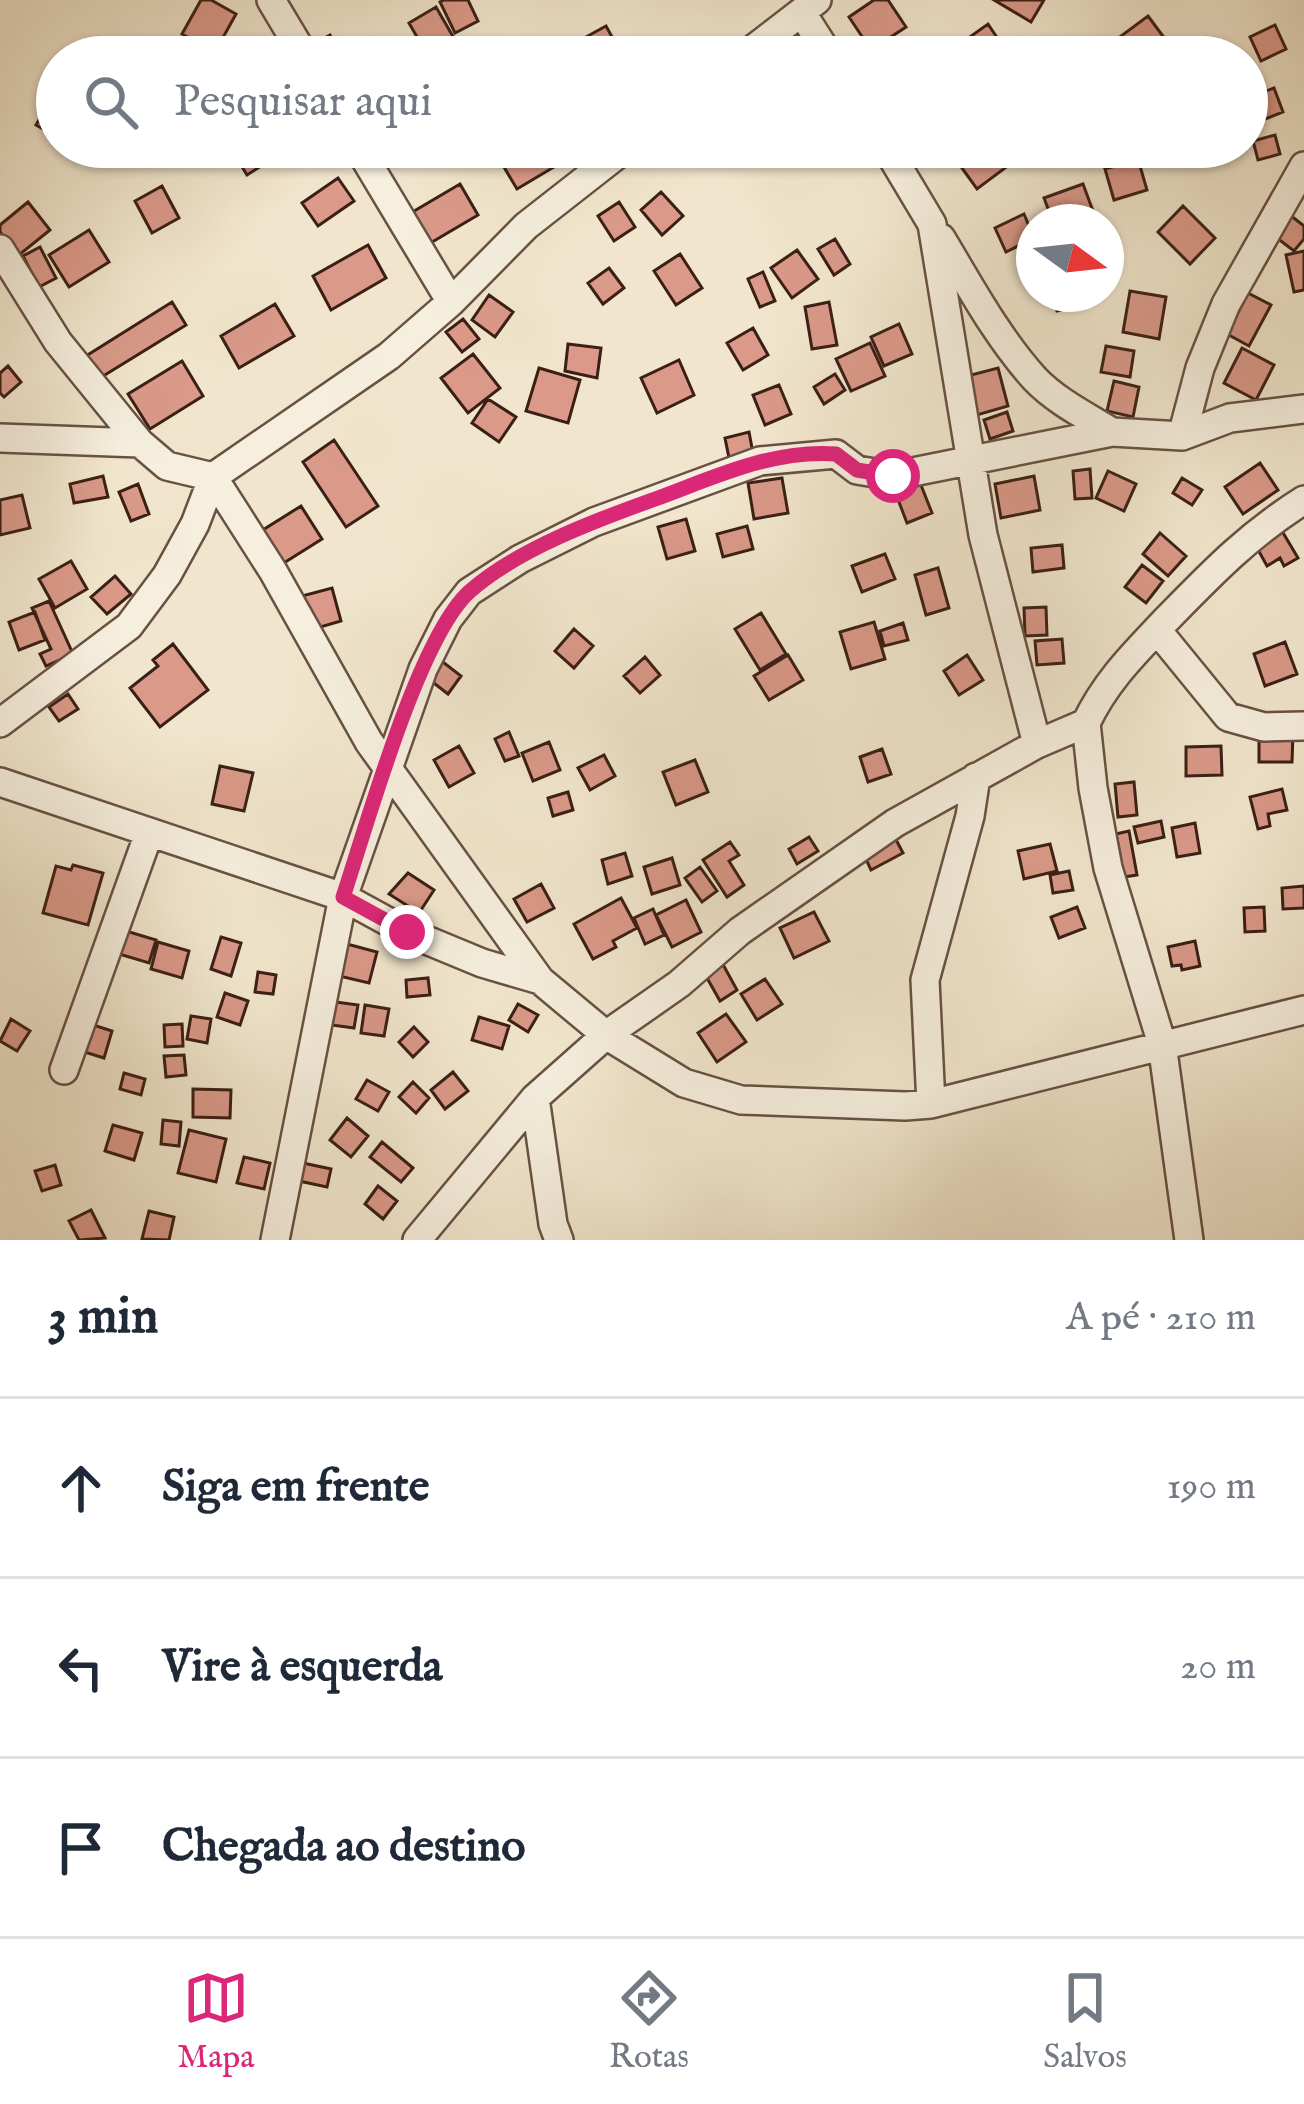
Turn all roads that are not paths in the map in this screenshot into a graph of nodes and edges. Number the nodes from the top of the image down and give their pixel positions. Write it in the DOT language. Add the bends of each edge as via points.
graph roads {
  1 [pos="271,0"];
  2 [pos="810,6"];
  3 [pos="292,36"];
  4 [pos="771,36"];
  5 [pos="822,36"];
  6 [pos="1304,166"];
  7 [pos="371,168"];
  8 [pos="600,168"];
  9 [pos="899,168"];
  10 [pos="932,224"];
  11 [pos="0,249"];
  12 [pos="451,302"];
  13 [pos="1304,409"];
  14 [pos="1112,432"];
  15 [pos="1181,436"];
  16 [pos="0,438"];
  17 [pos="140,443"];
  18 [pos="972,459"];
  19 [pos="213,477"];
  20 [pos="1304,500"];
  21 [pos="1157,630"];
  22 [pos="1086,722"];
  23 [pos="0,723"];
  24 [pos="1304,726"];
  25 [pos="1037,744"];
  26 [pos="387,768"];
  27 [pos="976,778"];
  28 [pos="0,782"];
  29 [pos="148,832"];
  30 [pos="343,897"];
  31 [pos="540,980"];
  32 [pos="1304,1010"];
  33 [pos="606,1035"];
  34 [pos="1162,1044"];
  35 [pos="64,1070"];
  36 [pos="536,1098"];
  37 [pos="931,1104"];
  38 [pos="274,1240"];
  39 [pos="416,1240"];
  40 [pos="559,1240"];
  41 [pos="1189,1240"];
  1 -- 3 [label="street"];
  2 -- 4 [label="street"];
  2 -- 5 [label="street"];
  6 -- 15 [label="street" via="1226,304"];
  7 -- 12 [label="street"];
  8 -- 12 [label="street" via="526,226"];
  9 -- 10 [label="street"];
  10 -- 14 [label="street" via="1036,380"];
  10 -- 18 [label="street"];
  11 -- 17 [label="street" via="58,342"];
  12 -- 19 [label="street" via="389,356"];
  13 -- 15 [label="street" via="1230,418"];
  14 -- 15 [label="street"];
  14 -- 18 [label="street"];
  16 -- 17 [label="street"];
  17 -- 19 [label="street" via="167,466"];
  18 -- 25 [label="street" via="983,535"];
  18 -- 26 [label="street" via="893,476 857,470 836,454 760,461 594,522 520,559 470,592 448,620"];
  19 -- 23 [label="street" via="167,575 129,626"];
  19 -- 26 [label="street"];
  20 -- 21 [label="street" via="1251,535"];
  21 -- 22 [label="street" via="1122,665"];
  21 -- 24 [label="street" via="1228,717"];
  22 -- 25 [label="street"];
  22 -- 34 [label="street" via="1108,868"];
  25 -- 27 [label="street"];
  26 -- 30 [label="street"];
  26 -- 31 [label="street"];
  27 -- 33 [label="street" via="895,823"];
  27 -- 37 [label="street" via="925,980"];
  28 -- 29 [label="street"];
  29 -- 30 [label="street"];
  29 -- 35 [label="street"];
  30 -- 31 [label="street" via="407,932"];
  30 -- 38 [label="street"];
  31 -- 33 [label="street"];
  32 -- 34 [label="street"];
  33 -- 36 [label="street"];
  33 -- 37 [label="street" via="683,1083 742,1100"];
  34 -- 37 [label="street"];
  34 -- 41 [label="street"];
  36 -- 39 [label="street"];
  36 -- 40 [label="street"];
}
